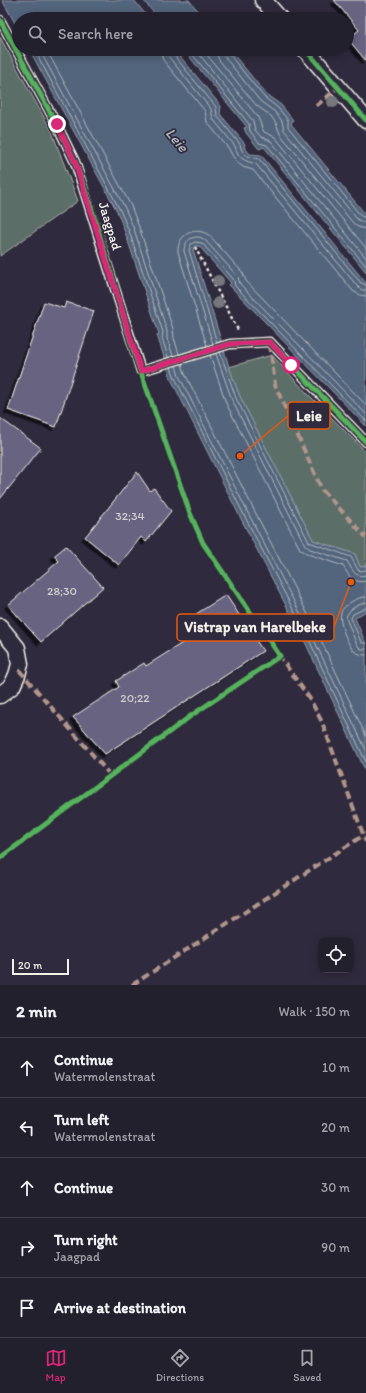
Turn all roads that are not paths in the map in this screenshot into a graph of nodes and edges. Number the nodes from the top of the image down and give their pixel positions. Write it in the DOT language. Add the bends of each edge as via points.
graph roads {
  1 [pos="264,0"];
  2 [pos="274,12"];
  3 [pos="0,20"];
  4 [pos="12,42"];
  5 [pos="20,56"];
  6 [pos="311,56"];
  7 [pos="366,120"];
  8 [pos="366,442"];
  9 [pos="0,627"];
  10 [pos="0,695"];
  1 -- 2 [label="street"];
  3 -- 4 [label="lane, Jaagpad"];
  5 -- 8 [label="lane, Jaagpad" via="75,162 141,371 225,346 270,342"];
  6 -- 7 [label="street"];
  9 -- 10 [label="street" via="17,648 20,664 12,686"];
}
